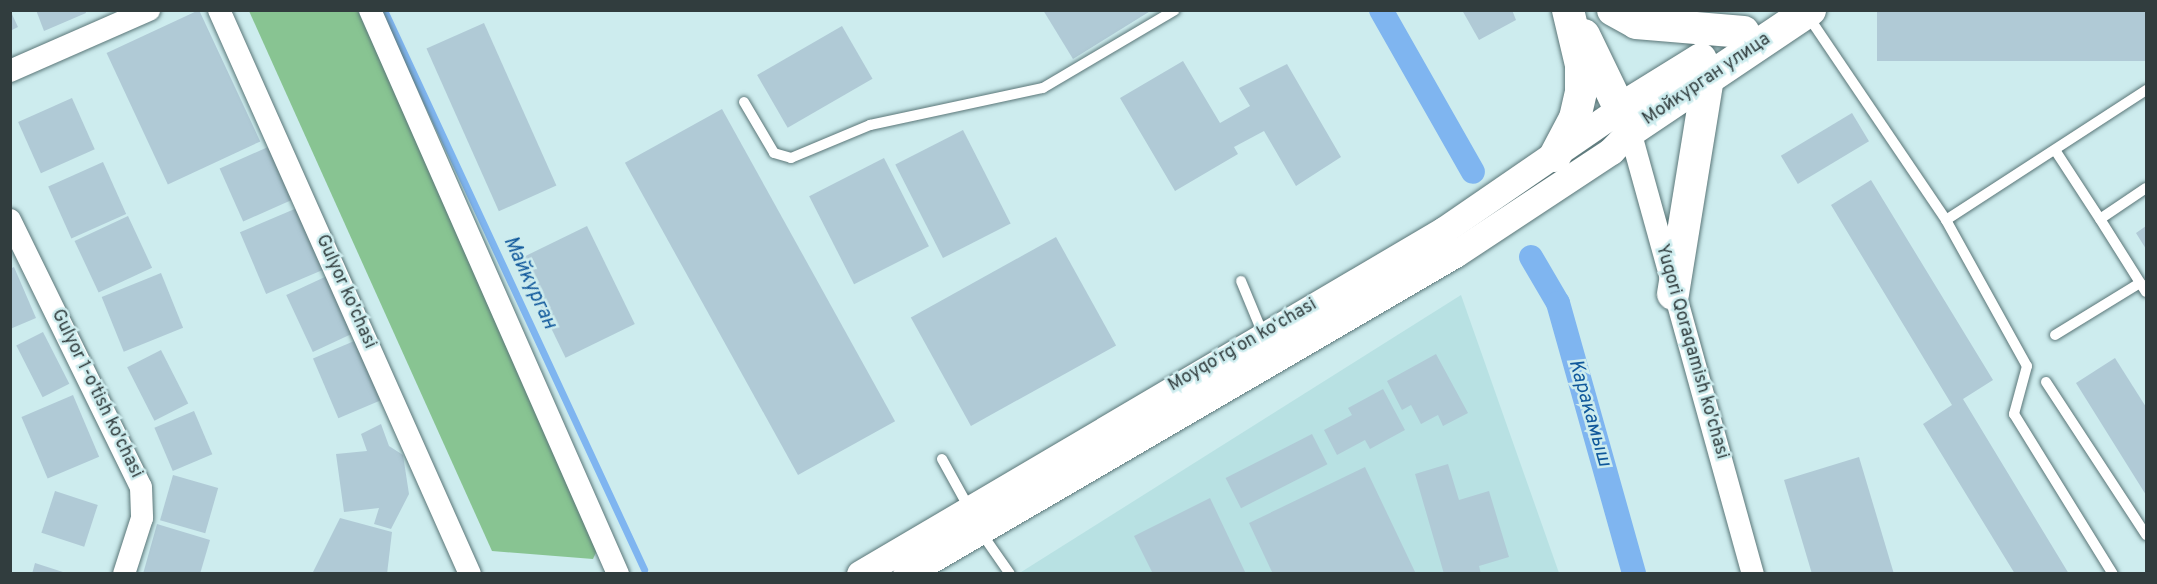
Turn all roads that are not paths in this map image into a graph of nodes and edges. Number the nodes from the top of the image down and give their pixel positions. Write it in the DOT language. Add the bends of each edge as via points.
graph roads {
  1 [pos="149,10"];
  2 [pos="219,10"];
  3 [pos="370,10"];
  4 [pos="1175,10"];
  5 [pos="1569,10"];
  6 [pos="1591,10"];
  7 [pos="1613,10"];
  8 [pos="1808,12"];
  9 [pos="1744,32"];
  10 [pos="10,71"];
  11 [pos="1708,79"];
  12 [pos="2145,94"];
  13 [pos="744,102"];
  14 [pos="1630,112"];
  15 [pos="2055,150"];
  16 [pos="1549,170"];
  17 [pos="2146,188"];
  18 [pos="2100,219"];
  19 [pos="10,220"];
  20 [pos="1946,220"];
  21 [pos="1449,242"];
  22 [pos="1241,280"];
  23 [pos="2144,287"];
  24 [pos="1673,294"];
  25 [pos="1263,334"];
  26 [pos="2055,335"];
  27 [pos="2046,382"];
  28 [pos="942,459"];
  29 [pos="974,519"];
  30 [pos="2146,535"];
  31 [pos="124,573"];
  32 [pos="470,573"];
  33 [pos="618,573"];
  34 [pos="860,573"];
  35 [pos="906,573"];
  36 [pos="1010,573"];
  37 [pos="1753,573"];
  38 [pos="2113,573"];
  1 -- 10 [label="street"];
  2 -- 32 [label="street, Gulyor ko'chasi"];
  3 -- 33 [label="street"];
  4 -- 13 [label="lane" via="1043,88 870,124 791,158 774,153"];
  5 -- 14 [label="main road, Yuqori Qoraqamish ko'chasi"];
  5 -- 16 [label="main road" via="1581,65 1581,92 1575,118"];
  6 -- 14 [label="main road, Yuqori Qoraqamish ko'chasi"];
  7 -- 9 [label="main road" via="1636,23"];
  8 -- 9 [label="main road, Мойкурган улица"];
  8 -- 11 [label="main road, Мойкурган улица"];
  8 -- 20 [label="lane"];
  9 -- 14 [label="main road, Мойкурган улица"];
  11 -- 14 [label="main road, Мойкурган улица"];
  11 -- 24 [label="main road"];
  12 -- 15 [label="lane"];
  14 -- 16 [label="street, Moyqoʻrgʻon koʻchasi"];
  14 -- 24 [label="street, Yuqori Qoraqamish ko'chasi"];
  15 -- 18 [label="lane"];
  15 -- 20 [label="lane"];
  16 -- 21 [label="street, Moyqoʻrgʻon koʻchasi"];
  17 -- 18 [label="lane"];
  18 -- 23 [label="lane"];
  19 -- 31 [label="street, Gulyor 1-o'tish ko'chasi" via="141,487 142,518"];
  20 -- 38 [label="lane" via="2027,366 2014,414"];
  21 -- 25 [label="street, Moyqoʻrgʻon koʻchasi"];
  21 -- 29 [label="street, Moyqoʻrgʻon koʻchasi"];
  22 -- 25 [label="lane"];
  23 -- 26 [label="lane"];
  24 -- 37 [label="street, Yuqori Qoraqamish ko'chasi"];
  25 -- 29 [label="street, Moyqoʻrgʻon koʻchasi"];
  27 -- 30 [label="lane"];
  28 -- 29 [label="lane"];
  29 -- 34 [label="street, Moyqoʻrgʻon koʻchasi"];
  29 -- 35 [label="street, Moyqoʻrgʻon koʻchasi"];
  29 -- 36 [label="lane"];
}
